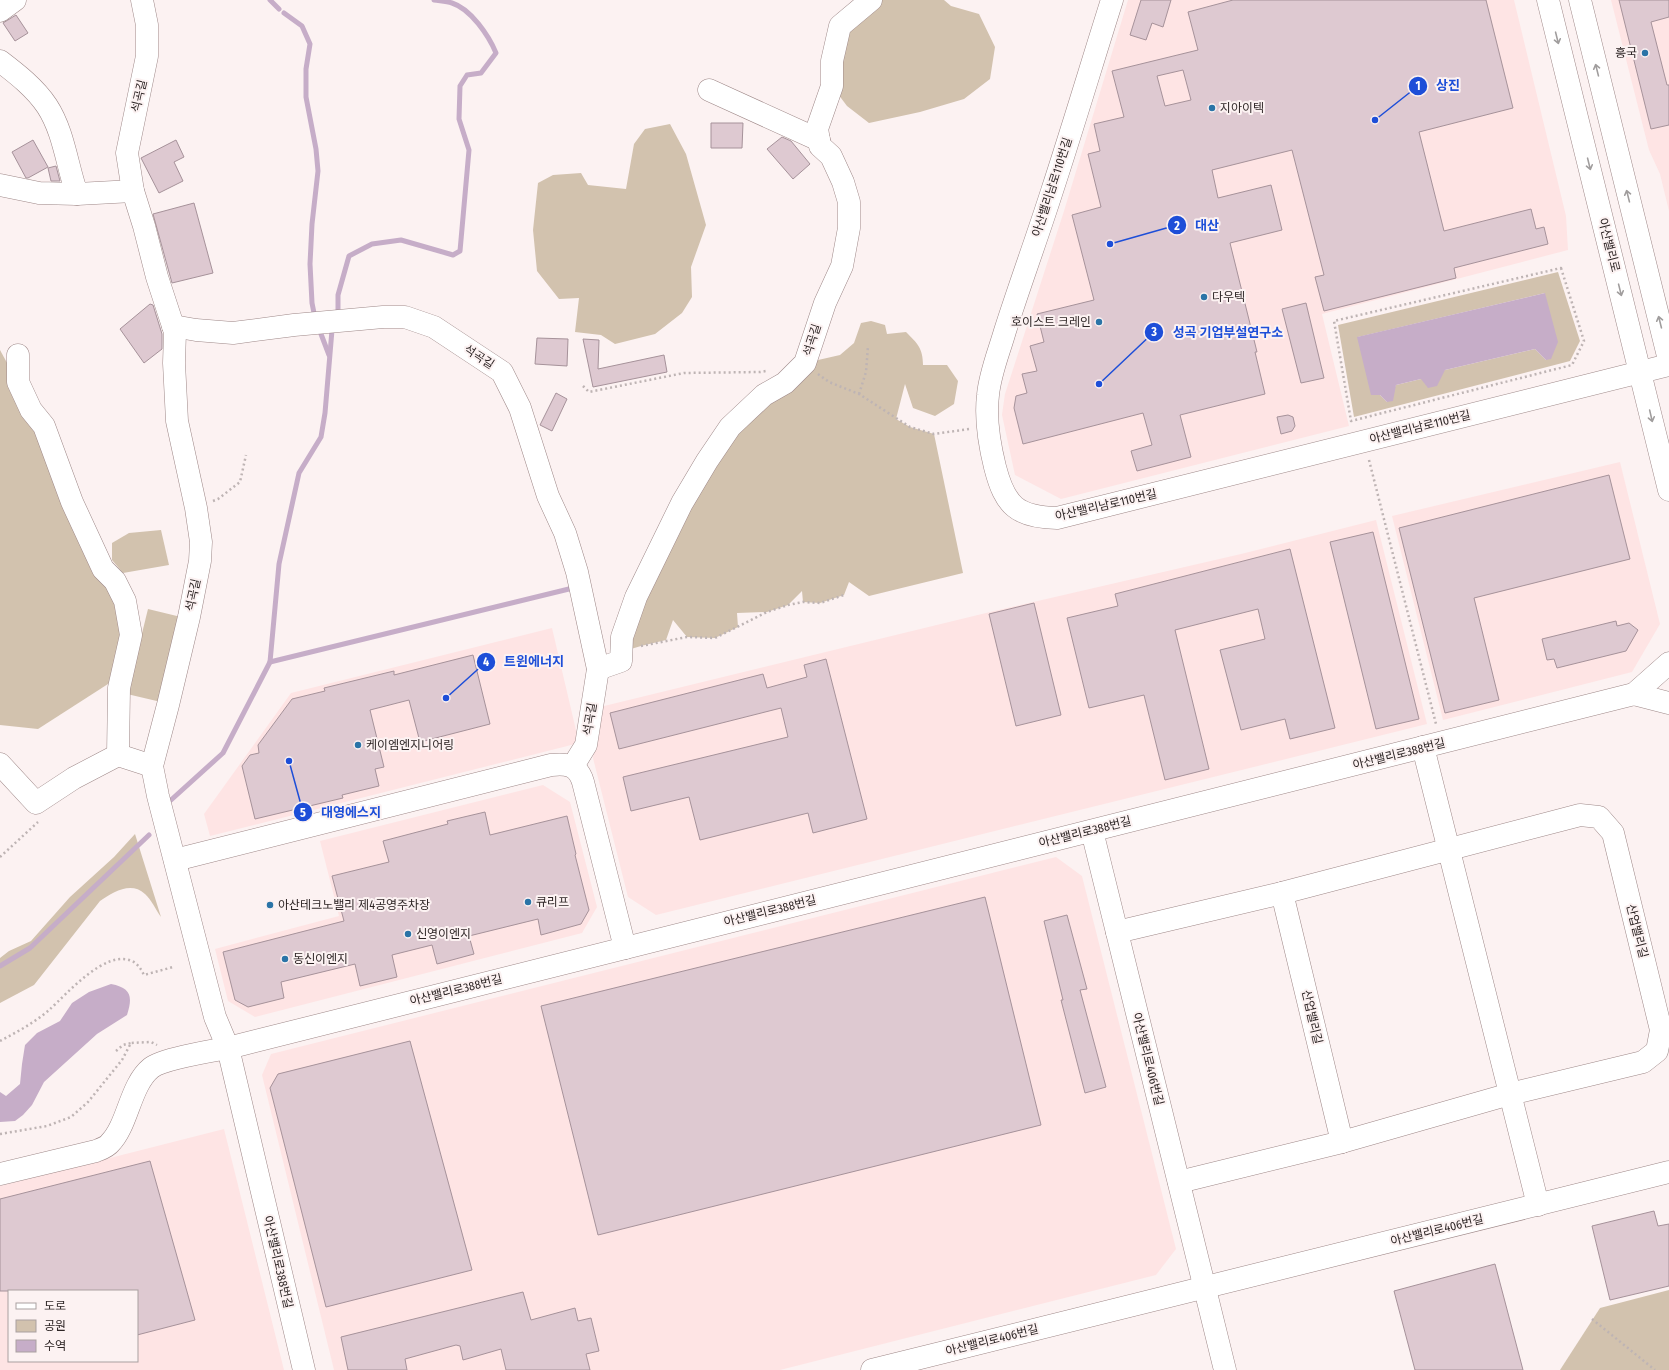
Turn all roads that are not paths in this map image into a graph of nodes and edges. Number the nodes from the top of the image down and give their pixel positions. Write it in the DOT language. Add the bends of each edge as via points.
graph roads {
  1 [pos="15,0"];
  2 [pos="142,0"];
  3 [pos="871,0"];
  4 [pos="1112,0"];
  5 [pos="1548,0"];
  6 [pos="1580,0"];
  7 [pos="0,11"];
  8 [pos="0,61"];
  9 [pos="709,90"];
  10 [pos="819,140"];
  11 [pos="0,186"];
  12 [pos="133,191"];
  13 [pos="77,194"];
  14 [pos="173,326"];
  15 [pos="18,355"];
  16 [pos="1669,360"];
  17 [pos="1669,366"];
  18 [pos="1641,373"];
  19 [pos="1669,490"];
  20 [pos="1669,663"];
  21 [pos="598,669"];
  22 [pos="1634,694"];
  23 [pos="1669,703"];
  24 [pos="1424,747"];
  25 [pos="118,756"];
  26 [pos="0,764"];
  27 [pos="152,766"];
  28 [pos="573,766"];
  29 [pos="1092,831"];
  30 [pos="1449,849"];
  31 [pos="175,860"];
  32 [pos="1282,893"];
  33 [pos="1117,932"];
  34 [pos="625,948"];
  35 [pos="228,1048"];
  36 [pos="1510,1094"];
  37 [pos="1342,1142"];
  38 [pos="1669,1172"];
  39 [pos="0,1174"];
  40 [pos="1179,1182"];
  41 [pos="1538,1205"];
  42 [pos="1205,1288"];
  43 [pos="304,1370"];
  44 [pos="872,1370"];
  45 [pos="1225,1370"];
  1 -- 7 [label="street"];
  2 -- 12 [label="street, 석곡길" via="147,25 147,56 127,153"];
  3 -- 10 [label="street" via="840,26 832,61 832,86 817,129"];
  4 -- 18 [label="street, 아산밸리남로110번길" via="991,378 987,426 989,443 1005,496 1016,508 1026,515 1038,518 1057,518"];
  5 -- 18 [label="street, 아산밸리로, one-way"];
  16 -- 6 [label="street, one-way"];
  8 -- 13 [label="street" via="26,82 47,107 55,122"];
  9 -- 10 [label="street, 석곡길"];
  10 -- 21 [label="street, 석곡길" via="820,146 831,156 843,182 849,202 849,228 842,266 825,303 805,363 785,383 764,395 730,427 706,461 682,503 636,597 622,637 621,661"];
  11 -- 13 [label="street" via="39,193"];
  12 -- 13 [label="street"];
  12 -- 14 [label="street, 석곡길"];
  14 -- 21 [label="street, 석곡길" via="233,333 294,325 405,317 434,327 502,372 520,408 548,496 578,572"];
  14 -- 27 [label="street, 석곡길" via="177,421 196,508 200,560"];
  15 -- 25 [label="street" via="18,382 31,410 44,426 72,502 103,569 115,581 125,600 131,635 119,688"];
  17 -- 18 [label="street, 아산밸리남로110번길"];
  18 -- 19 [label="street, 아산밸리로, one-way"];
  20 -- 22 [label="street"];
  21 -- 28 [label="street, 석곡길" via="586,745"];
  22 -- 23 [label="street"];
  22 -- 24 [label="street, 아산밸리로388번길"];
  24 -- 29 [label="street, 아산밸리로388번길"];
  24 -- 30 [label="street"];
  25 -- 26 [label="street" via="74,778 36,803"];
  25 -- 27 [label="street"];
  27 -- 31 [label="street, 석곡길"];
  28 -- 31 [label="street" via="551,766"];
  28 -- 34 [label="street" via="583,782"];
  29 -- 33 [label="street, 아산밸리로406번길"];
  29 -- 34 [label="street, 아산밸리로388번길"];
  30 -- 32 [label="street, 산업밸리길"];
  30 -- 36 [label="street"];
  30 -- 36 [label="street, 산업밸리길" via="1580,816 1599,817 1613,833 1661,1030 1656,1051 1643,1062"];
  31 -- 35 [label="street, 석곡길" via="215,1017"];
  32 -- 33 [label="street, 산업밸리길"];
  32 -- 37 [label="street, 산업밸리길"];
  33 -- 40 [label="street, 아산밸리로406번길"];
  34 -- 35 [label="street, 아산밸리로388번길"];
  35 -- 39 [label="street" via="176,1059 151,1068 138,1085 122,1124 110,1144 96,1151"];
  35 -- 43 [label="street, 아산밸리로388번길"];
  36 -- 37 [label="street, 산업밸리길"];
  36 -- 41 [label="street"];
  37 -- 40 [label="street, 산업밸리길"];
  38 -- 41 [label="street, 아산밸리로406번길"];
  40 -- 42 [label="street, 아산밸리로406번길"];
  41 -- 42 [label="street, 아산밸리로406번길"];
  42 -- 44 [label="street, 아산밸리로406번길"];
  42 -- 45 [label="street"];
}
